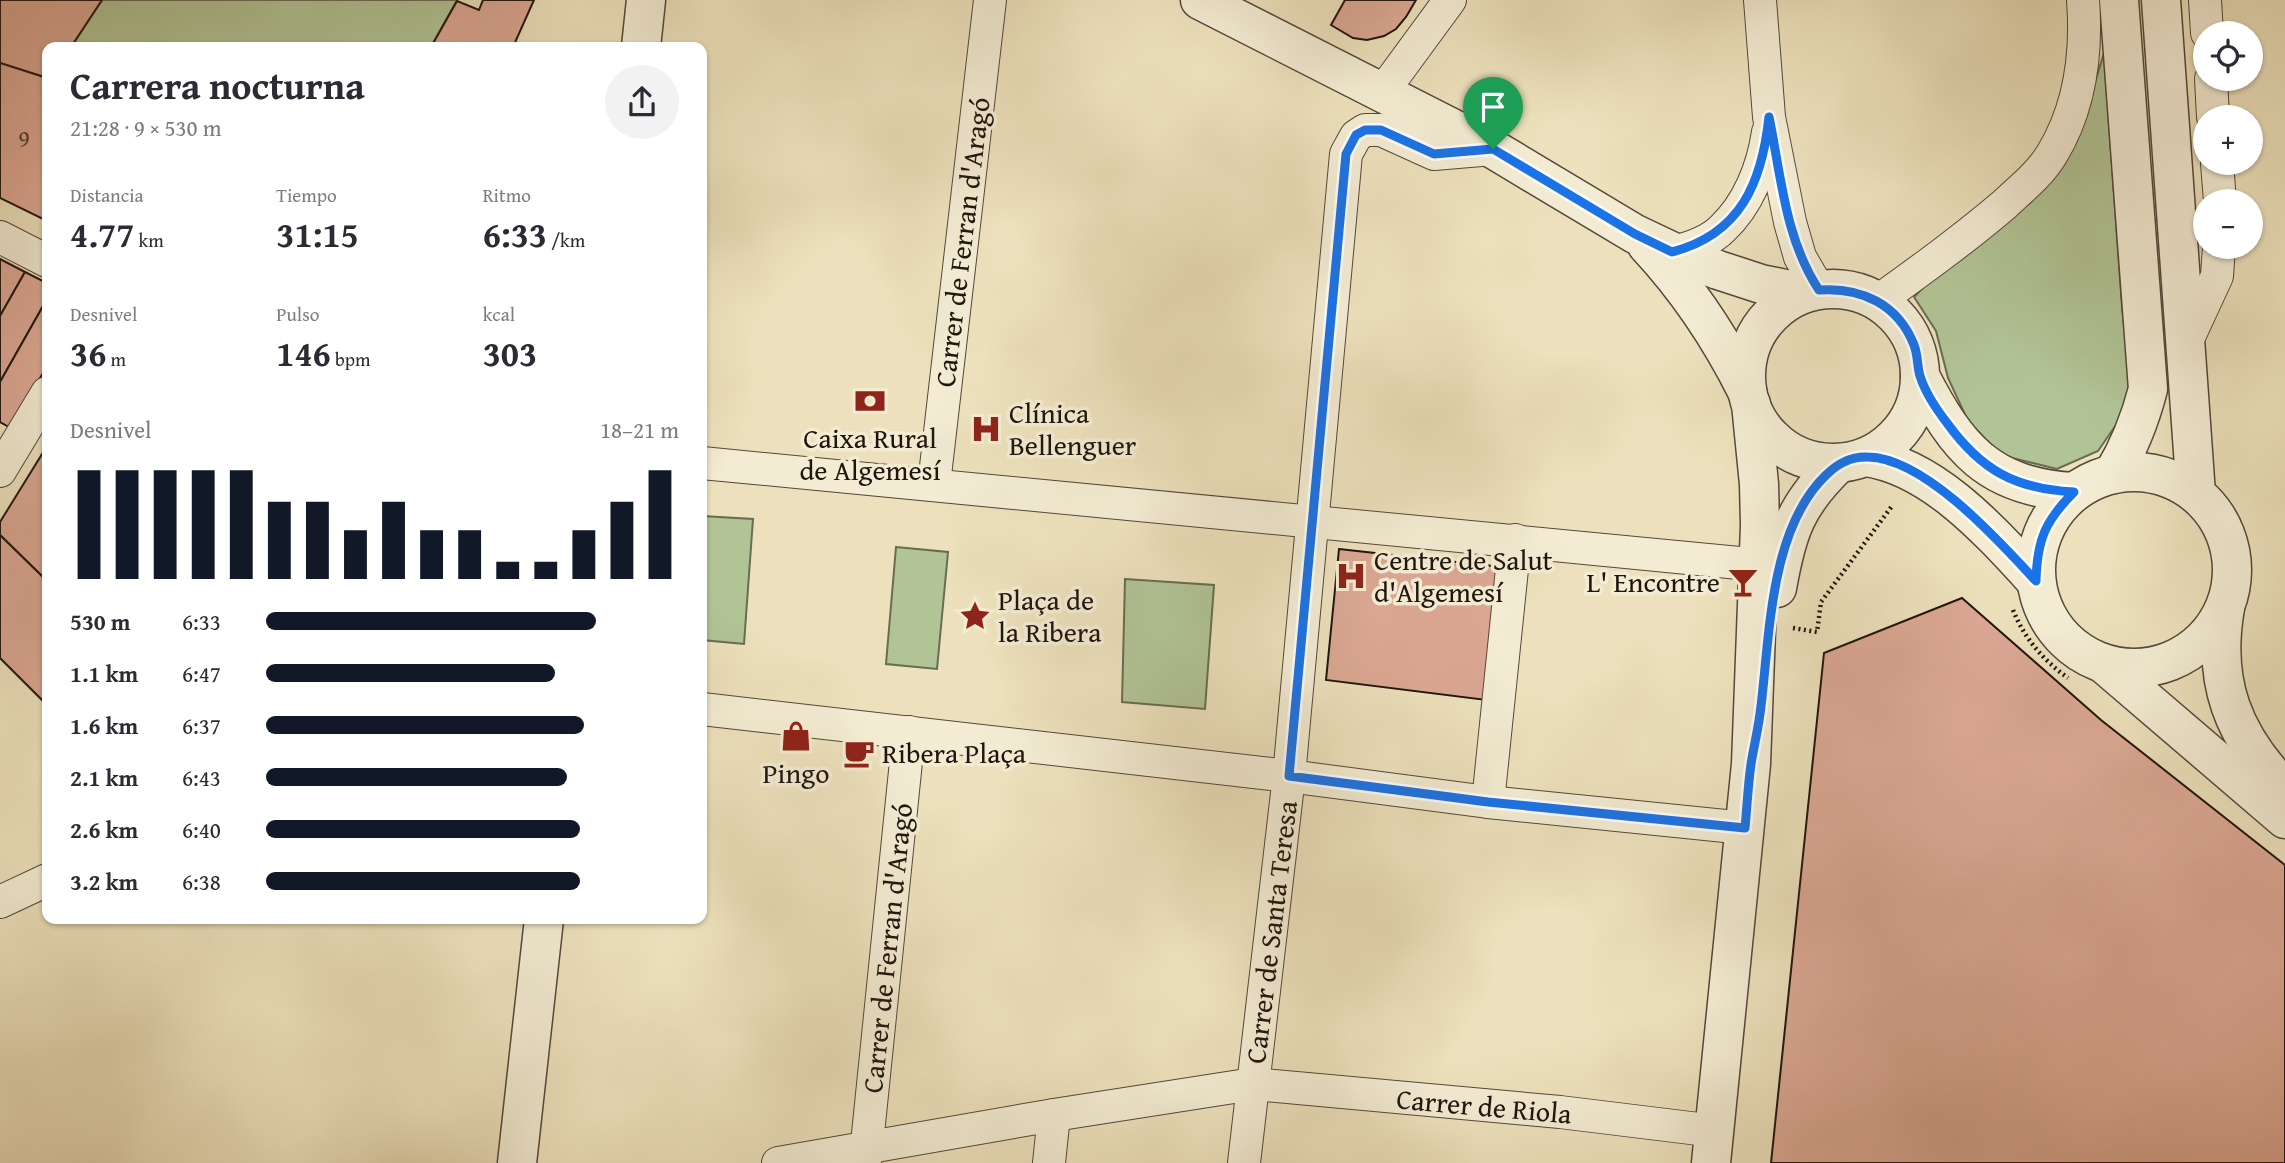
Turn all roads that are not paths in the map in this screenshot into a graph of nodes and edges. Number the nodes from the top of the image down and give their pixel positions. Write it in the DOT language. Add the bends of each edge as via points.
graph roads {
  1 [pos="646,0"];
  2 [pos="990,0"];
  3 [pos="1200,0"];
  4 [pos="1450,0"];
  5 [pos="1760,0"];
  6 [pos="2083,0"];
  7 [pos="2119,0"];
  8 [pos="2161,0"];
  9 [pos="2205,0"];
  10 [pos="2206,21"];
  11 [pos="642,42"];
  12 [pos="1381,94"];
  13 [pos="1769,117"];
  14 [pos="1493,149"];
  15 [pos="1635,234"];
  16 [pos="0,237"];
  17 [pos="1672,252"];
  18 [pos="42,258"];
  19 [pos="2218,259"];
  20 [pos="1812,291"];
  21 [pos="1878,301"];
  22 [pos="2186,341"];
  23 [pos="1920,376"];
  24 [pos="1749,398"];
  25 [pos="42,401"];
  26 [pos="1852,460"];
  27 [pos="707,463"];
  28 [pos="0,471"];
  29 [pos="2113,474"];
  30 [pos="934,484"];
  31 [pos="2074,492"];
  32 [pos="2196,495"];
  33 [pos="1314,521"];
  34 [pos="1515,540"];
  35 [pos="1760,565"];
  36 [pos="2024,594"];
  37 [pos="2226,602"];
  38 [pos="2092,673"];
  39 [pos="707,710"];
  40 [pos="909,732"];
  41 [pos="1751,764"];
  42 [pos="1289,776"];
  43 [pos="2285,789"];
  44 [pos="1488,802"];
  45 [pos="2285,819"];
  46 [pos="1745,828"];
  47 [pos="42,882"];
  48 [pos="0,902"];
  49 [pos="543,924"];
  50 [pos="1253,1084"];
  51 [pos="1054,1115"];
  52 [pos="1713,1147"];
  53 [pos="866,1156"];
  54 [pos="517,1163"];
  55 [pos="779,1163"];
  56 [pos="1049,1163"];
  57 [pos="1244,1163"];
  1 -- 11 [label="street"];
  2 -- 30 [label="street, Carrer de Ferran d'Aragó"];
  3 -- 12 [label="street"];
  4 -- 12 [label="street"];
  5 -- 13 [label="street"];
  6 -- 21 [label="street" via="2084,64 2070,117 2052,154 2034,178 1972,233"];
  7 -- 29 [label="street" via="2148,389 2130,447"];
  8 -- 22 [label="street"];
  9 -- 10 [label="street"];
  12 -- 14 [label="street"];
  13 -- 17 [label="street" via="1756,177 1735,214 1699,244"];
  13 -- 20 [label="street" via="1794,239"];
  14 -- 15 [label="street"];
  14 -- 33 [label="street, Carrer de Santa Teresa" via="1434,154 1381,130 1365,130 1356,135 1346,154"];
  15 -- 17 [label="street"];
  15 -- 24 [label="street" via="1699,307 1726,348"];
  16 -- 18 [label="street"];
  17 -- 20 [label="street" via="1761,284"];
  19 -- 22 [label="street" via="2217,276"];
  20 -- 21 [label="street" via="1843,289"];
  20 -- 24 [label="street" via="1788,301 1761,326 1748,361"];
  21 -- 23 [label="street" via="1909,333"];
  22 -- 32 [label="street"];
  23 -- 26 [label="street" via="1918,397 1899,433 1883,447"];
  23 -- 31 [label="street" via="1938,411 1979,460 2021,484"];
  24 -- 26 [label="street" via="1759,421 1785,448 1820,462"];
  24 -- 35 [label="street" via="1759,484"];
  25 -- 28 [label="street"];
  26 -- 36 [label="street" via="1896,464 1926,478 1983,526"];
  26 -- 41 [label="street" via="1818,483 1801,506 1784,546"];
  27 -- 30 [label="street"];
  29 -- 31 [label="street"];
  29 -- 32 [label="street" via="2142,472 2171,480"];
  30 -- 33 [label="street"];
  31 -- 36 [label="street" via="2056,509 2043,531"];
  32 -- 37 [label="street" via="2224,532 2231,579"];
  33 -- 34 [label="street"];
  33 -- 42 [label="street, Carrer de Santa Teresa"];
  34 -- 35 [label="street"];
  34 -- 44 [label="street"];
  35 -- 41 [label="street"];
  36 -- 38 [label="street" via="2043,608"];
  37 -- 38 [label="street" via="2199,644 2178,658 2154,666"];
  37 -- 43 [label="street" via="2220,651 2226,695 2252,751"];
  38 -- 45 [label="street"];
  39 -- 40 [label="street"];
  40 -- 42 [label="street"];
  40 -- 53 [label="street, Carrer de Ferran d'Aragó"];
  41 -- 46 [label="street"];
  42 -- 44 [label="street"];
  42 -- 50 [label="street, Carrer de Santa Teresa"];
  44 -- 46 [label="street"];
  46 -- 52 [label="street"];
  47 -- 48 [label="street"];
  49 -- 54 [label="street"];
  50 -- 51 [label="street, Carrer de Riola"];
  50 -- 52 [label="street, Carrer de Riola" via="1560,1112"];
  50 -- 57 [label="street, Carrer de Santa Teresa"];
  51 -- 53 [label="street, Carrer de Riola"];
  51 -- 56 [label="street"];
  53 -- 55 [label="street, Carrer de Riola"];
}
